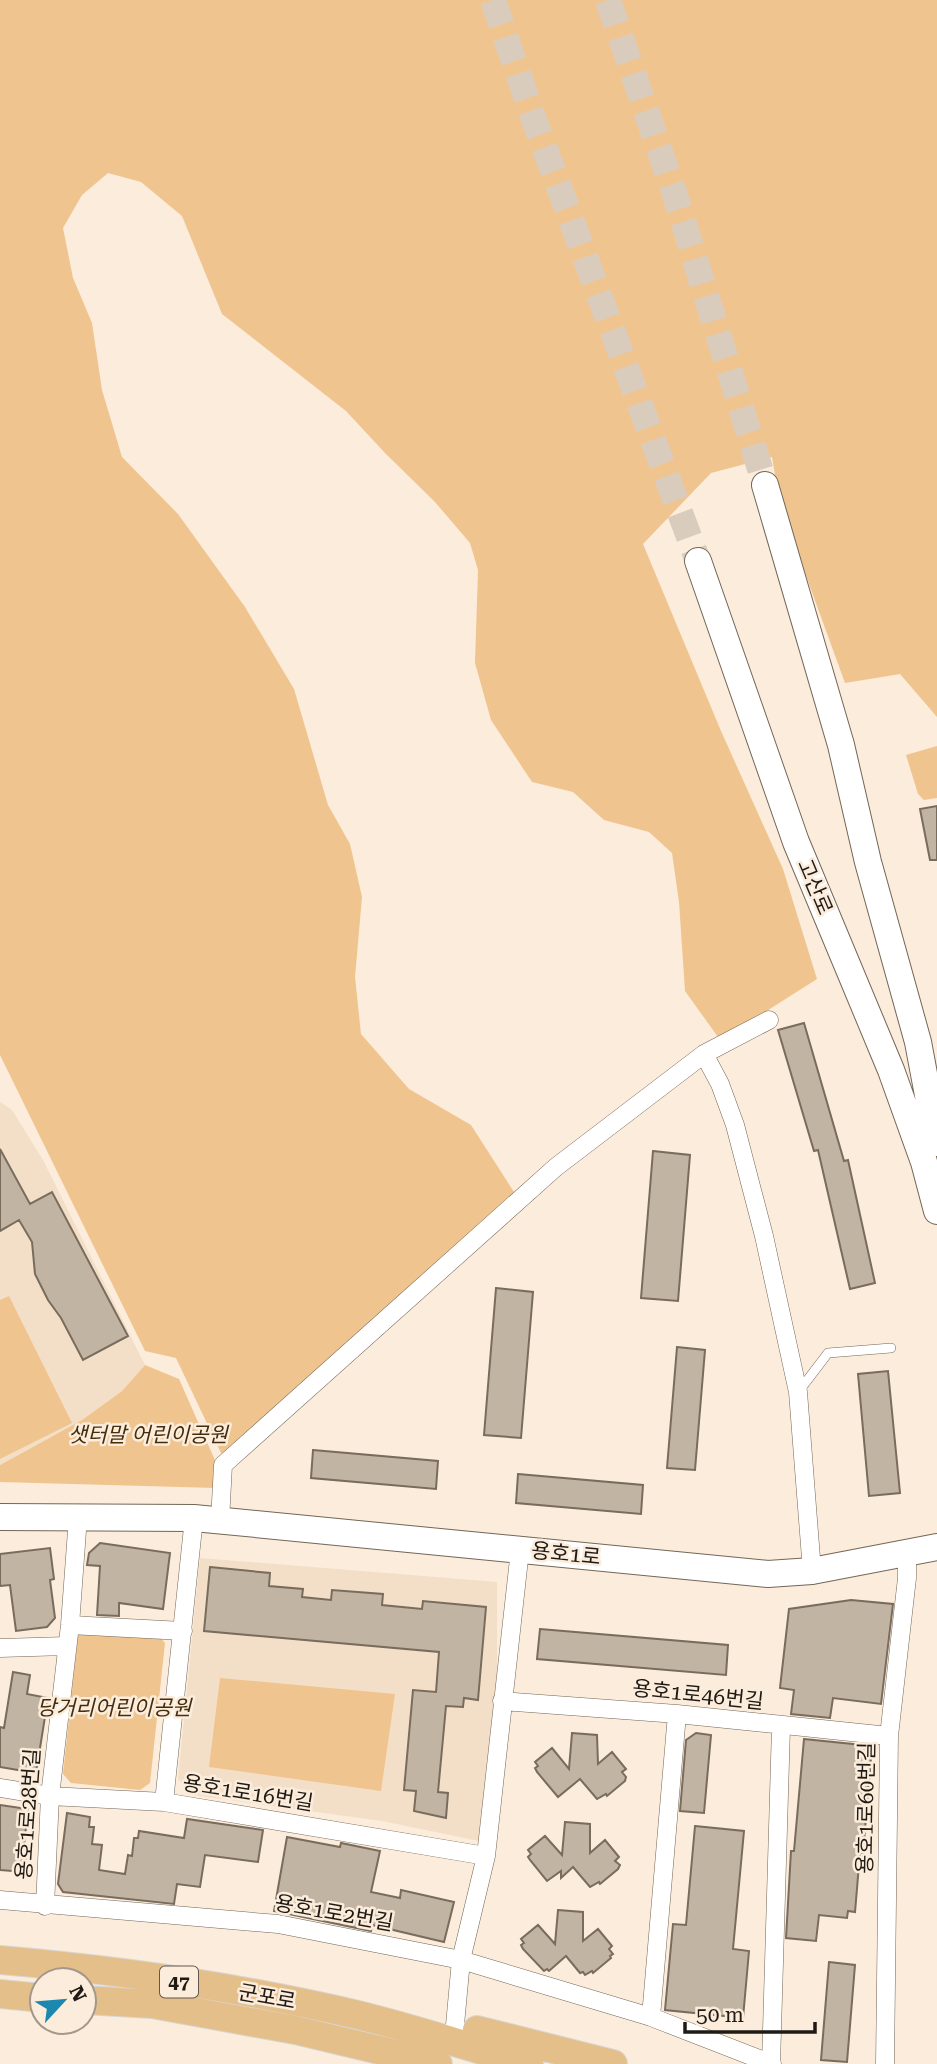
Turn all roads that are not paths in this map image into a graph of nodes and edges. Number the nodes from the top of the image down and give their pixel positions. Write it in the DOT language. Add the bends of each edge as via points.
graph roads {
  1 [pos="765,485"];
  2 [pos="698,561"];
  3 [pos="769,1020"];
  4 [pos="704,1054"];
  5 [pos="937,1143"];
  6 [pos="937,1211"];
  7 [pos="891,1348"];
  8 [pos="798,1392"];
  9 [pos="0,1517"];
  10 [pos="78,1517"];
  11 [pos="207,1519"];
  12 [pos="937,1547"];
  13 [pos="520,1550"];
  14 [pos="907,1553"];
  15 [pos="812,1571"];
  16 [pos="70,1625"];
  17 [pos="183,1631"];
  18 [pos="67,1646"];
  19 [pos="0,1648"];
  20 [pos="502,1702"];
  21 [pos="677,1714"];
  22 [pos="781,1727"];
  23 [pos="890,1736"];
  24 [pos="0,1788"];
  25 [pos="50,1796"];
  26 [pos="164,1802"];
  27 [pos="486,1856"];
  28 [pos="0,1900"];
  29 [pos="45,1906"];
  30 [pos="0,1960"];
  31 [pos="461,1960"];
  32 [pos="0,1994"];
  33 [pos="28,1997"];
  34 [pos="98,2001"];
  35 [pos="355,2015"];
  36 [pos="651,2017"];
  37 [pos="455,2025"];
  38 [pos="397,2058"];
  39 [pos="438,2064"];
  40 [pos="529,2064"];
  41 [pos="613,2064"];
  42 [pos="771,2064"];
  43 [pos="885,2064"];
  1 -- 5 [label="street" via="841,745 918,1042"];
  2 -- 6 [label="street, 고산로" via="796,842 891,1070"];
  3 -- 4 [label="street"];
  4 -- 8 [label="street" via="735,1125"];
  4 -- 11 [label="street" via="555,1167 223,1465"];
  7 -- 8 [label="lane" via="828,1353"];
  8 -- 15 [label="street"];
  9 -- 10 [label="street, 용호1로"];
  10 -- 11 [label="street, 용호1로"];
  10 -- 16 [label="street, 용호1로28번길"];
  11 -- 13 [label="street, 용호1로"];
  11 -- 17 [label="street"];
  12 -- 14 [label="street, 용호1로"];
  13 -- 15 [label="street, 용호1로" via="768,1574"];
  13 -- 20 [label="street"];
  14 -- 15 [label="street, 용호1로"];
  14 -- 23 [label="street, 용호1로60번길"];
  16 -- 17 [label="street"];
  16 -- 18 [label="street, 용호1로28번길"];
  17 -- 26 [label="street"];
  18 -- 19 [label="street"];
  18 -- 25 [label="street, 용호1로28번길"];
  20 -- 21 [label="street, 용호1로46번길"];
  20 -- 27 [label="street"];
  21 -- 22 [label="street, 용호1로46번길"];
  21 -- 36 [label="street"];
  22 -- 23 [label="street, 용호1로46번길"];
  22 -- 42 [label="street, 용호1로2번길"];
  23 -- 43 [label="street, 용호1로60번길"];
  24 -- 25 [label="street, 용호1로16번길"];
  25 -- 26 [label="street, 용호1로16번길"];
  25 -- 29 [label="street, 용호1로28번길"];
  26 -- 27 [label="street, 용호1로16번길"];
  27 -- 31 [label="street"];
  28 -- 29 [label="street, 용호1로2번길"];
  29 -- 31 [label="street, 용호1로2번길" via="278,1924"];
  30 -- 35 [label="main road, 군포로 / 47" via="156,1978"];
  31 -- 36 [label="street, 용호1로2번길"];
  31 -- 37 [label="street"];
  32 -- 33 [label="main road"];
  34 -- 38 [label="main road, 군포로 / 47" via="152,2004 295,2030"];
  35 -- 37 [label="main road" via="399,2015"];
  35 -- 40 [label="main road, 군포로 / 47"];
  36 -- 42 [label="street, 용호1로2번길"];
  37 -- 41 [label="main road"];
  38 -- 39 [label="main road, 군포로 / 47"];
}
